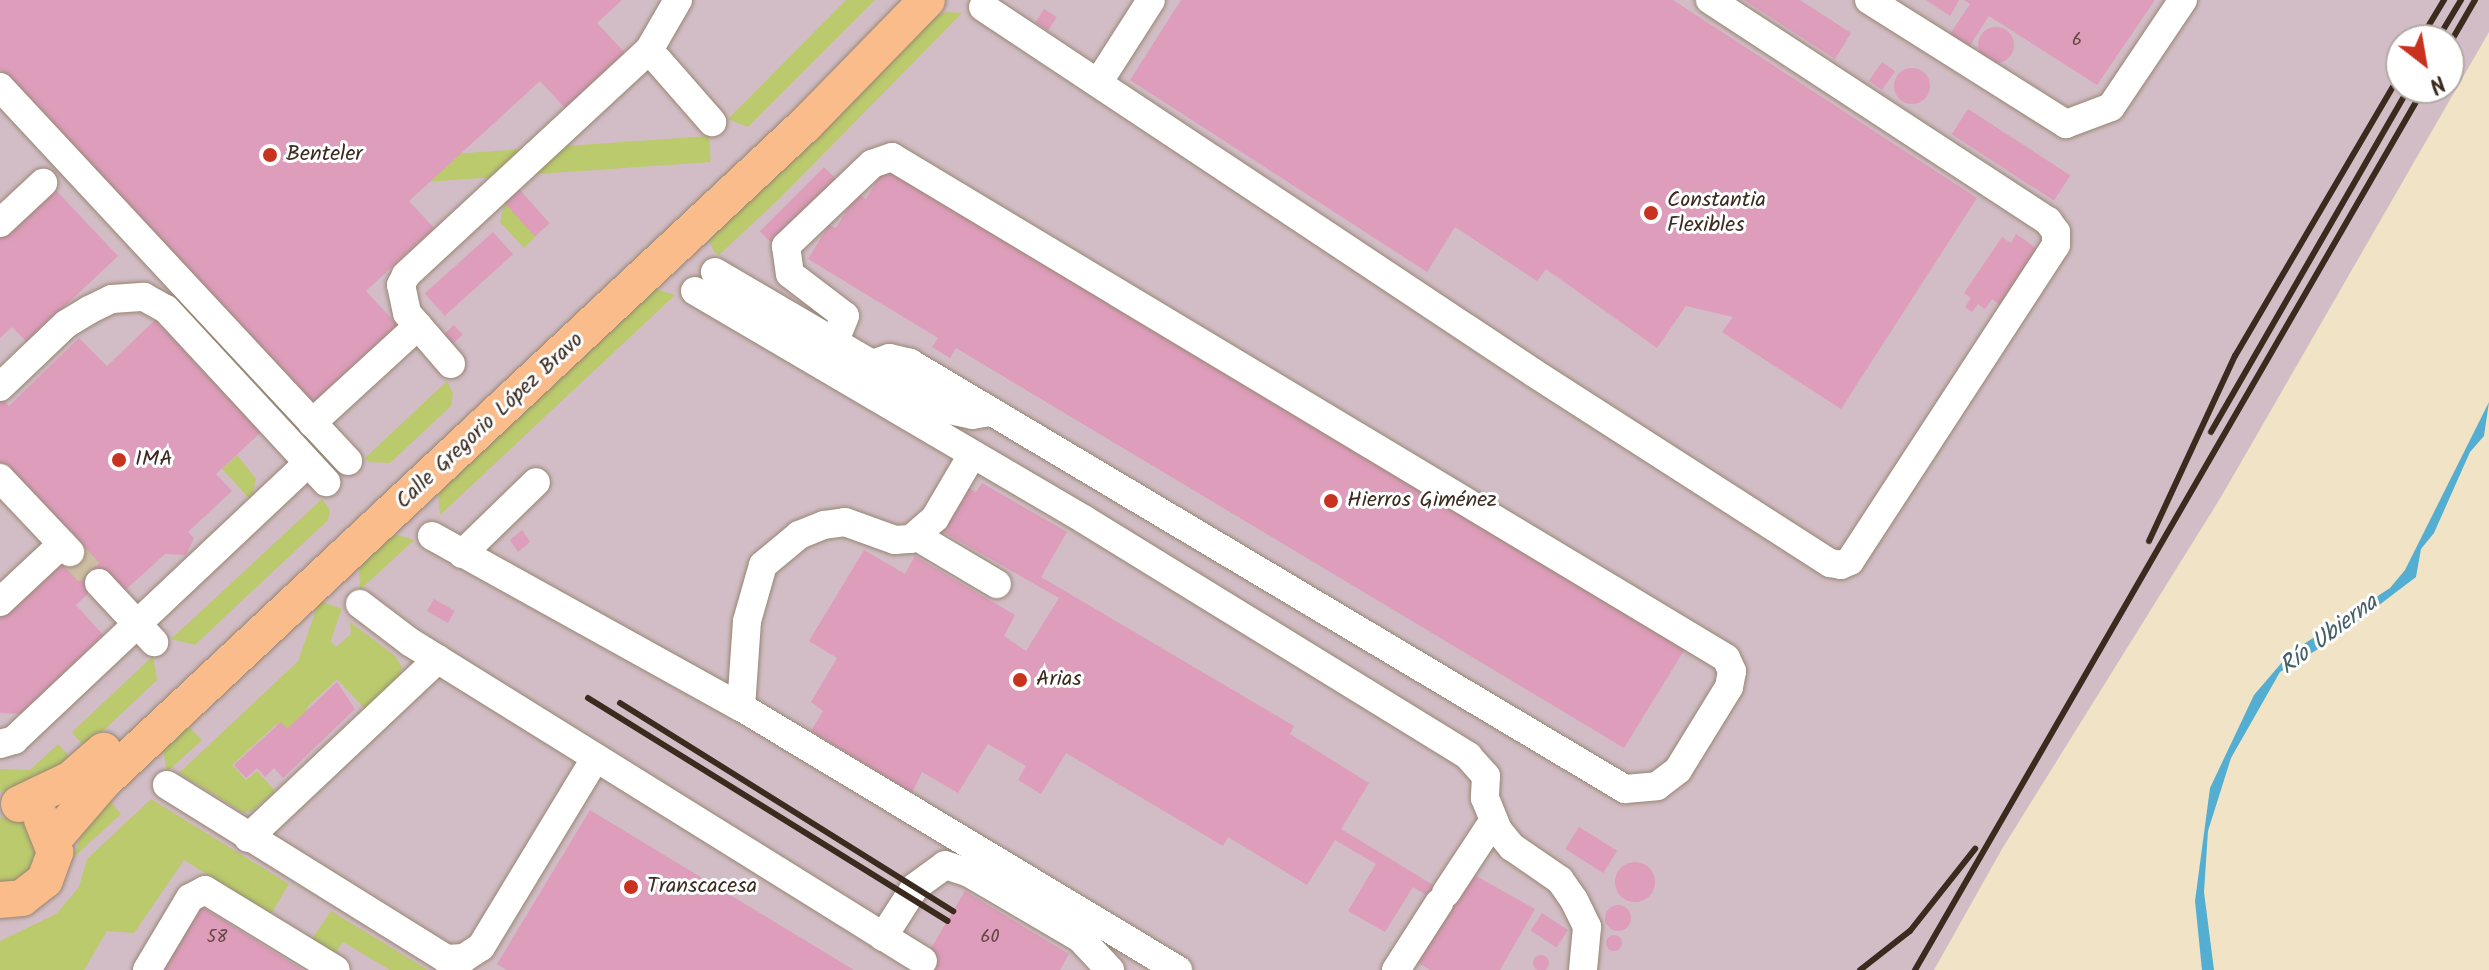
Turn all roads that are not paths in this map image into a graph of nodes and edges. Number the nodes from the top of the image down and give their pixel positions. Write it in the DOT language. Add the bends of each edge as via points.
graph roads {
  1 [pos="678,0"];
  2 [pos="893,0"];
  3 [pos="927,0"];
  4 [pos="1151,0"];
  5 [pos="1710,0"];
  6 [pos="1869,0"];
  7 [pos="2183,0"];
  8 [pos="983,7"];
  9 [pos="649,50"];
  10 [pos="1098,83"];
  11 [pos="0,87"];
  12 [pos="712,122"];
  13 [pos="43,183"];
  14 [pos="0,223"];
  15 [pos="418,326"];
  16 [pos="835,341"];
  17 [pos="451,364"];
  18 [pos="0,387"];
  19 [pos="312,423"];
  20 [pos="972,455"];
  21 [pos="348,461"];
  22 [pos="0,478"];
  23 [pos="536,482"];
  24 [pos="432,536"];
  25 [pos="916,536"];
  26 [pos="462,554"];
  27 [pos="99,583"];
  28 [pos="997,584"];
  29 [pos="0,602"];
  30 [pos="360,604"];
  31 [pos="146,633"];
  32 [pos="438,659"];
  33 [pos="741,707"];
  34 [pos="0,744"];
  35 [pos="595,759"];
  36 [pos="167,785"];
  37 [pos="10,803"];
  38 [pos="1494,820"];
  39 [pos="248,838"];
  40 [pos="53,840"];
  41 [pos="0,900"];
  42 [pos="883,937"];
  43 [pos="923,961"];
  44 [pos="470,964"];
  45 [pos="147,970"];
  46 [pos="336,970"];
  47 [pos="1110,970"];
  48 [pos="1178,970"];
  49 [pos="1396,970"];
  50 [pos="1583,970"];
  1 -- 9 [label="lane"];
  2 -- 37 [label="main road, Calle Gregorio López Bravo" via="752,142 88,765 53,791"];
  3 -- 40 [label="main road, Calle Gregorio López Bravo" via="806,124 103,782"];
  4 -- 10 [label="lane"];
  5 -- 10 [label="lane" via="2048,221 2056,232 2056,245 1850,561 1841,565 1830,563 1534,373"];
  6 -- 7 [label="lane" via="2066,124 2111,107"];
  8 -- 10 [label="lane"];
  9 -- 12 [label="lane"];
  9 -- 15 [label="lane" via="406,275 402,302"];
  11 -- 19 [label="lane"];
  13 -- 14 [label="lane"];
  15 -- 17 [label="lane"];
  15 -- 19 [label="lane"];
  16 -- 16 [label="lane" via="845,316 790,274 786,246 872,164 892,157 1726,658 1732,671 1729,687 1678,770 1657,786 1625,789 991,412 972,415 935,407"];
  16 -- 20 [label="lane" via="705,282"];
  18 -- 31 [label="lane" via="78,317 112,299 144,297 166,309 317,473"];
  19 -- 21 [label="lane"];
  20 -- 25 [label="lane" via="935,518"];
  20 -- 38 [label="lane" via="1468,756 1486,776 1485,798"];
  22 -- 29 [label="lane" via="66,548"];
  23 -- 26 [label="lane"];
  24 -- 26 [label="lane"];
  25 -- 28 [label="lane"];
  25 -- 33 [label="lane" via="895,540 845,522 824,525 799,535 763,565 747,621"];
  26 -- 33 [label="lane"];
  27 -- 31 [label="lane"];
  30 -- 32 [label="lane"];
  31 -- 34 [label="lane" via="14,740"];
  32 -- 35 [label="lane"];
  32 -- 39 [label="lane"];
  33 -- 48 [label="lane"];
  35 -- 42 [label="lane"];
  35 -- 44 [label="lane"];
  36 -- 39 [label="lane"];
  37 -- 40 [label="main road" via="46,823"];
  38 -- 49 [label="lane"];
  38 -- 50 [label="lane" via="1512,847 1560,880 1574,900 1587,927"];
  39 -- 44 [label="lane" via="446,959"];
  40 -- 41 [label="main road" via="45,880 22,898"];
  42 -- 43 [label="lane"];
  42 -- 47 [label="lane" via="915,887 945,865 969,873 1080,938"];
  45 -- 46 [label="lane" via="190,898 205,890"];
}
